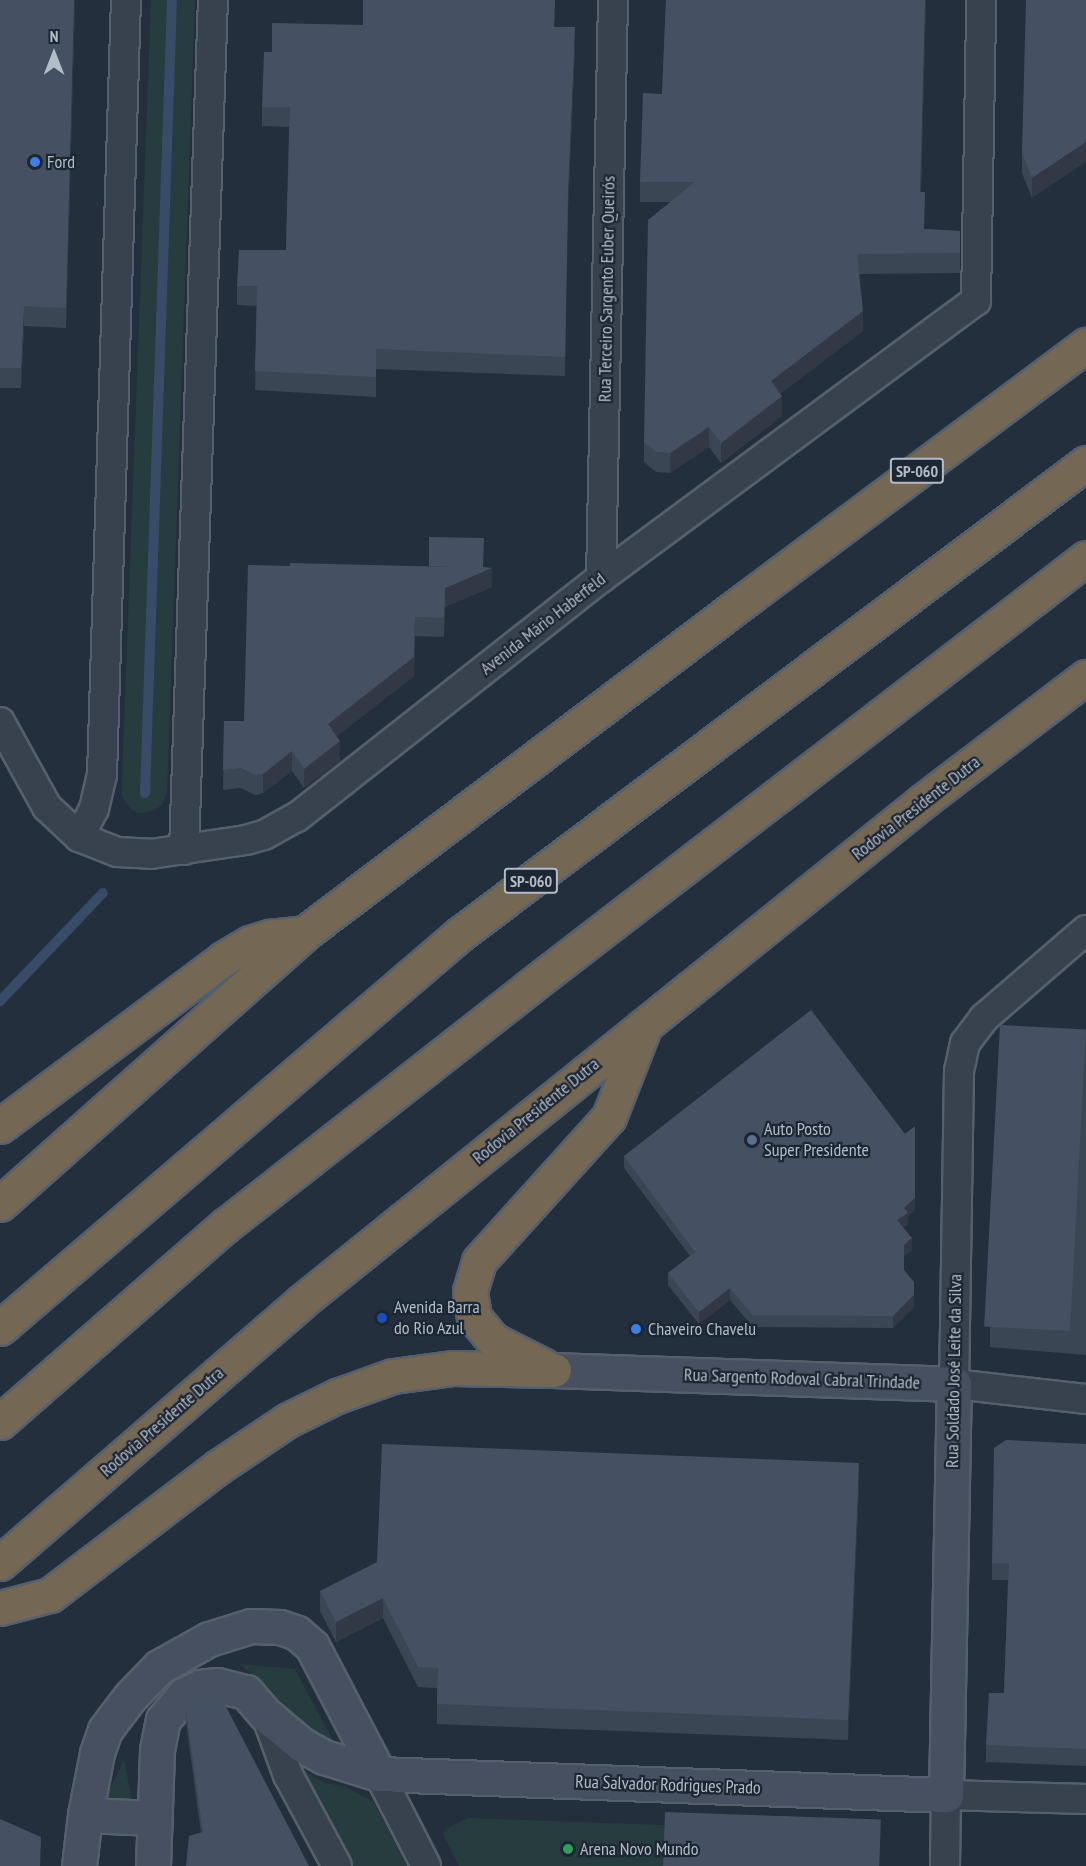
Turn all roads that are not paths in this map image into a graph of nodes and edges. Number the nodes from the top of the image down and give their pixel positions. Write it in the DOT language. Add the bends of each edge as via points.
graph roads {
  1 [pos="126,0"];
  2 [pos="213,0"];
  3 [pos="613,0"];
  4 [pos="981,0"];
  5 [pos="1086,345"];
  6 [pos="1086,463"];
  7 [pos="1086,558"];
  8 [pos="601,578"];
  9 [pos="1086,677"];
  10 [pos="0,722"];
  11 [pos="79,837"];
  12 [pos="184,850"];
  13 [pos="1086,930"];
  14 [pos="305,933"];
  15 [pos="645,1023"];
  16 [pos="0,1126"];
  17 [pos="0,1204"];
  18 [pos="0,1328"];
  19 [pos="554,1370"];
  20 [pos="954,1384"];
  21 [pos="1086,1399"];
  22 [pos="0,1422"];
  23 [pos="0,1563"];
  24 [pos="0,1608"];
  25 [pos="266,1715"];
  26 [pos="379,1774"];
  27 [pos="946,1795"];
  28 [pos="1086,1799"];
  29 [pos="85,1815"];
  30 [pos="154,1818"];
  31 [pos="79,1866"];
  32 [pos="153,1866"];
  33 [pos="337,1866"];
  34 [pos="426,1866"];
  35 [pos="945,1866"];
  1 -- 11 [label="street" via="102,775 94,809"];
  2 -- 12 [label="street"];
  3 -- 8 [label="street, Rua Terceiro Sargento Euber Queirós"];
  4 -- 8 [label="street, Avenida Mário Haberfeld" via="976,301"];
  5 -- 14 [label="highway, SP-060"];
  6 -- 18 [label="highway, SP-060" via="460,934"];
  7 -- 22 [label="highway" via="226,1225"];
  8 -- 12 [label="street, Avenida Mário Haberfeld" via="297,817 246,840"];
  9 -- 15 [label="highway, Rodovia Presidente Dutra" via="923,801"];
  10 -- 11 [label="street" via="47,807"];
  11 -- 12 [label="street, Avenida Mário Haberfeld" via="117,852 151,854"];
  13 -- 20 [label="street, Rua Soldado José Leite da Silva" via="984,1018 965,1043 960,1071"];
  14 -- 16 [label="highway" via="250,943 223,959"];
  14 -- 17 [label="highway, SP-060"];
  15 -- 19 [label="highway" via="609,1117 479,1261 470,1290 474,1317 493,1340"];
  15 -- 23 [label="highway, Rodovia Presidente Dutra" via="301,1302"];
  19 -- 20 [label="main road, Rua Sargento Rodoval Cabral Trindade"];
  19 -- 24 [label="highway" via="453,1368 393,1376 337,1396 288,1420 218,1467 50,1594"];
  20 -- 21 [label="street, Rua Sargento Rodoval Cabral Trindade"];
  20 -- 27 [label="main road, Rua Soldado José Leite da Silva"];
  25 -- 26 [label="main road, Rua Salvador Rodrigues Prado" via="302,1745 324,1757"];
  25 -- 30 [label="main road, Rua Salvador Rodrigues Prado" via="246,1692 217,1685 200,1687 184,1695 163,1720 157,1750"];
  25 -- 33 [label="street" via="288,1775"];
  26 -- 27 [label="main road, Rua Salvador Rodrigues Prado"];
  26 -- 29 [label="main road" via="312,1646 297,1633 280,1627 251,1626 209,1639 159,1667 130,1697 102,1737"];
  26 -- 34 [label="street"];
  27 -- 28 [label="street, Rua Salvador Rodrigues Prado"];
  27 -- 35 [label="street, Rua Soldado José Leite da Silva"];
  29 -- 30 [label="main road"];
  29 -- 31 [label="main road"];
  30 -- 32 [label="main road, Rua Salvador Rodrigues Prado"];
}
